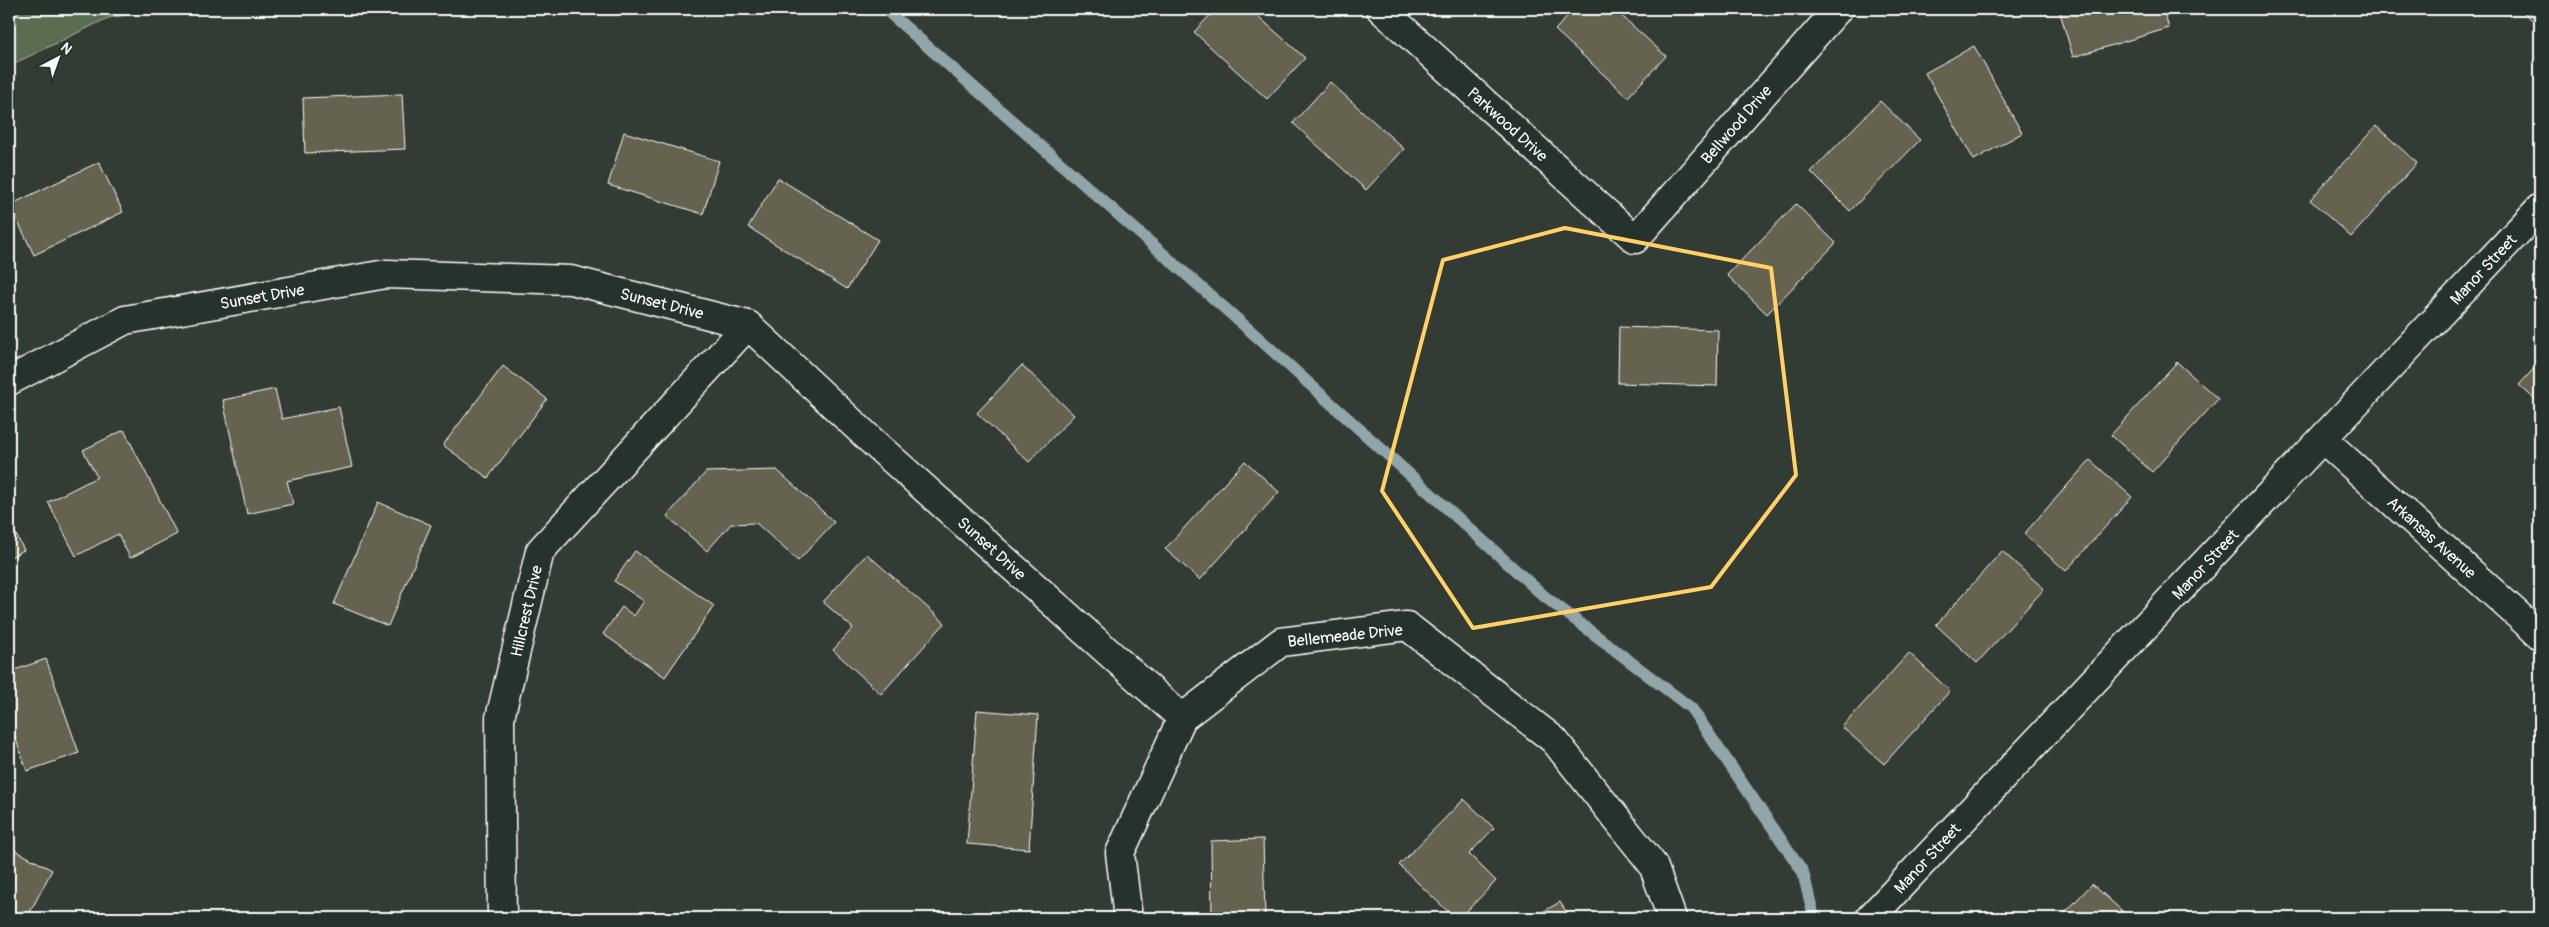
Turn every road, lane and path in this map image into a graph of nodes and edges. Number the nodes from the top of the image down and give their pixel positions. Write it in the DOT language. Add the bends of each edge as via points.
graph roads {
  1 [pos="1381,9"];
  2 [pos="1838,9"];
  3 [pos="2540,208"];
  4 [pos="1635,239"];
  5 [pos="748,324"];
  6 [pos="9,380"];
  7 [pos="2323,439"];
  8 [pos="2540,636"];
  9 [pos="1182,718"];
  10 [pos="1886,913"];
  11 [pos="502,918"];
  12 [pos="1128,918"];
  13 [pos="1672,918"];
  1 -- 4 [label="street, Parkwood Drive"];
  2 -- 4 [label="street, Bellwood Drive"];
  3 -- 7 [label="street, Manor Street"];
  5 -- 6 [label="street, Sunset Drive" via="571,280 386,274 125,320"];
  5 -- 9 [label="street, Sunset Drive" via="875,444"];
  5 -- 11 [label="street, Hillcrest Drive" via="540,551 500,718"];
  7 -- 8 [label="street, Arkansas Avenue"];
  7 -- 10 [label="street, Manor Street"];
  9 -- 12 [label="street, Bellemeade Drive" via="1120,854"];
  9 -- 13 [label="street, Bellemeade Drive" via="1280,642 1407,626 1554,740 1653,865"];
}
